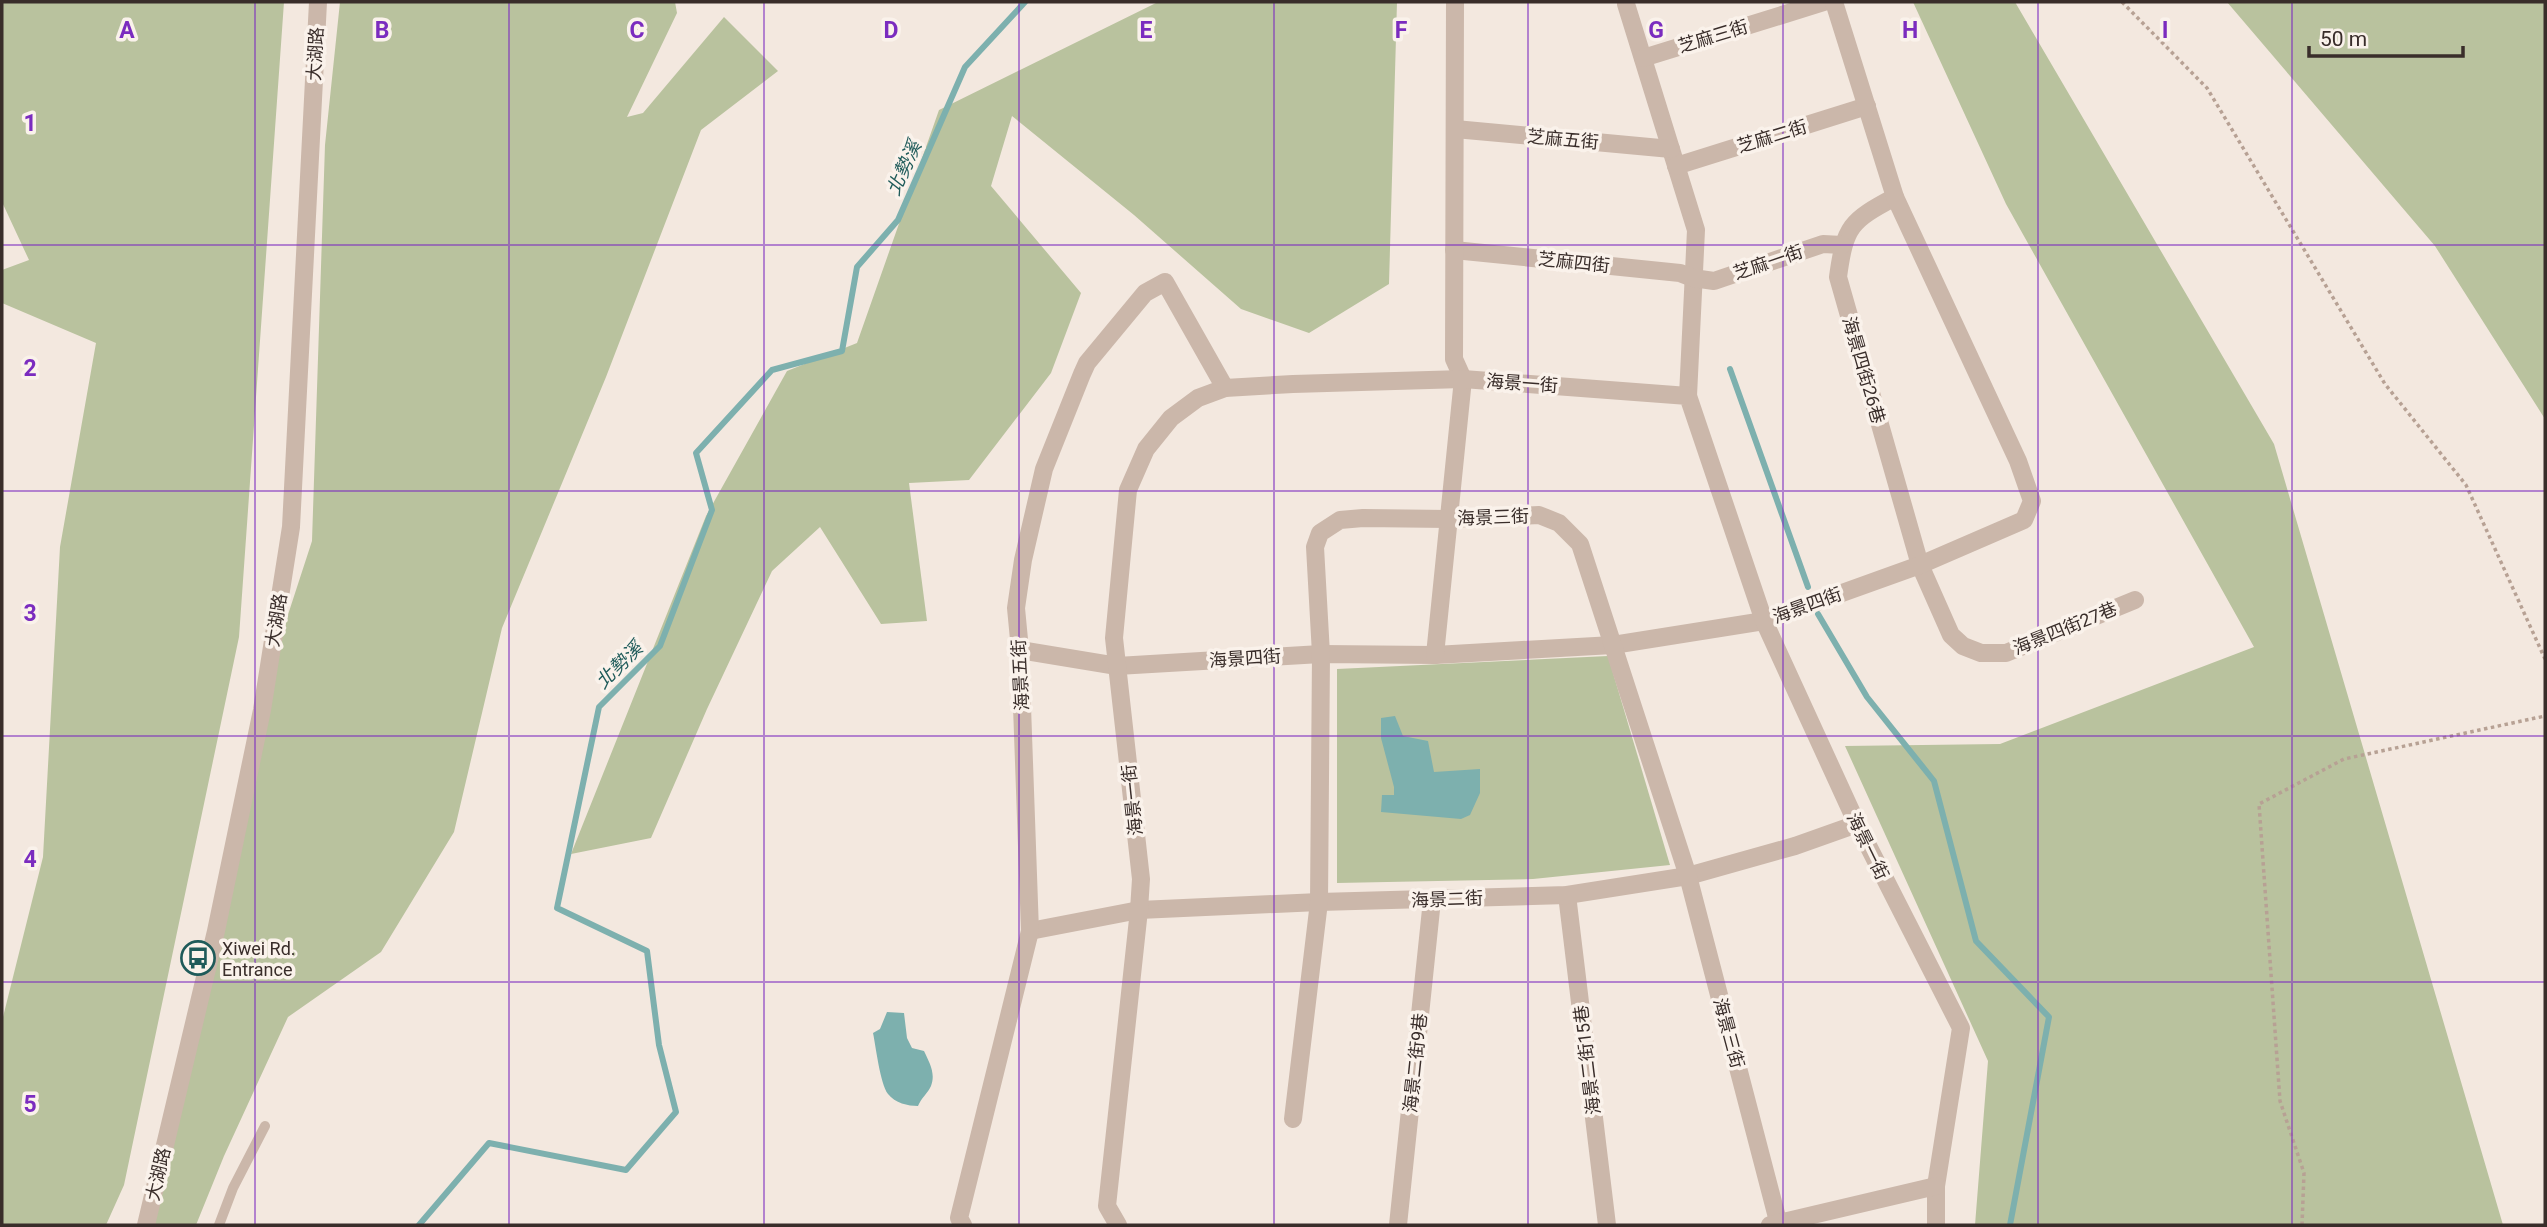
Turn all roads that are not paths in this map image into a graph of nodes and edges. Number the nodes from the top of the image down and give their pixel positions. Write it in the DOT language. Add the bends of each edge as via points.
graph roads {
  1 [pos="318,2"];
  2 [pos="1455,2"];
  3 [pos="1824,2"];
  4 [pos="1834,2"];
  5 [pos="1626,4"];
  6 [pos="1643,58"];
  7 [pos="1867,106"];
  8 [pos="1455,129"];
  9 [pos="1674,158"];
  10 [pos="1895,197"];
  11 [pos="1842,245"];
  12 [pos="1454,250"];
  13 [pos="1693,278"];
  14 [pos="1463,379"];
  15 [pos="1225,388"];
  16 [pos="1688,396"];
  17 [pos="1448,519"];
  18 [pos="1920,565"];
  19 [pos="2135,600"];
  20 [pos="1764,621"];
  21 [pos="1613,645"];
  22 [pos="1020,650"];
  23 [pos="1321,654"];
  24 [pos="1436,655"];
  25 [pos="1117,666"];
  26 [pos="1857,824"];
  27 [pos="1688,876"];
  28 [pos="1567,895"];
  29 [pos="1432,900"];
  30 [pos="1319,902"];
  31 [pos="1139,910"];
  32 [pos="1030,930"];
  33 [pos="1293,1119"];
  34 [pos="265,1126"];
  35 [pos="1936,1186"];
  36 [pos="146,1225"];
  37 [pos="219,1225"];
  38 [pos="962,1225"];
  39 [pos="1118,1225"];
  40 [pos="1398,1225"];
  41 [pos="1606,1225"];
  42 [pos="1776,1225"];
  43 [pos="1936,1225"];
  1 -- 36 [label="street, 大湖路" via="291,527 262,710 216,931"];
  2 -- 8 [label="street"];
  3 -- 6 [label="street, 芝麻三街"];
  4 -- 7 [label="street, 海景四街"];
  5 -- 6 [label="street"];
  6 -- 9 [label="street"];
  7 -- 9 [label="street, 芝麻二街"];
  7 -- 10 [label="street, 海景四街"];
  8 -- 9 [label="street, 芝麻五街"];
  8 -- 12 [label="street"];
  9 -- 13 [label="street" via="1696,230"];
  10 -- 11 [label="street, 海景四街26巷" via="1865,212 1852,224"];
  10 -- 18 [label="street, 海景四街" via="2018,461 2032,501 2024,520"];
  11 -- 13 [label="street, 芝麻一街" via="1823,244 1714,281"];
  11 -- 18 [label="street, 海景四街26巷" via="1838,277"];
  12 -- 13 [label="street, 芝麻四街"];
  12 -- 14 [label="street" via="1454,359"];
  13 -- 16 [label="street"];
  14 -- 15 [label="street, 海景一街"];
  14 -- 16 [label="street, 海景一街"];
  14 -- 17 [label="street"];
  15 -- 22 [label="street, 海景五街" via="1165,282 1145,293 1087,363 1044,470 1017,596"];
  15 -- 25 [label="street, 海景一街" via="1198,398 1171,418 1146,449 1128,490 1114,638"];
  16 -- 20 [label="street, 海景一街"];
  17 -- 21 [label="street, 海景三街" via="1539,515 1559,523 1580,544"];
  17 -- 23 [label="street, 海景三街" via="1340,520 1320,533 1315,547"];
  17 -- 24 [label="street"];
  18 -- 19 [label="street, 海景四街27巷" via="1951,635 1981,653 2006,653"];
  18 -- 20 [label="street, 海景四街"];
  20 -- 21 [label="street, 海景四街"];
  20 -- 26 [label="street, 海景一街"];
  21 -- 24 [label="street, 海景四街"];
  21 -- 27 [label="street, 海景三街"];
  22 -- 25 [label="street, 海景四街"];
  22 -- 32 [label="street, 海景五街"];
  23 -- 24 [label="street, 海景四街"];
  23 -- 25 [label="street, 海景四街"];
  23 -- 30 [label="street, 海景三街"];
  25 -- 31 [label="street, 海景一街" via="1141,879"];
  26 -- 27 [label="street, 海景二街"];
  26 -- 35 [label="street, 海景一街" via="1961,1028"];
  27 -- 28 [label="street, 海景二街"];
  27 -- 42 [label="street, 海景三街"];
  28 -- 29 [label="street, 海景二街"];
  28 -- 41 [label="street, 海景二街15巷"];
  29 -- 30 [label="street, 海景二街"];
  29 -- 40 [label="street, 海景二街9巷"];
  30 -- 31 [label="street, 海景二街"];
  30 -- 33 [label="street, 海景三街"];
  31 -- 32 [label="street, 海景二街"];
  31 -- 39 [label="street, 海景一街" via="1107,1206"];
  32 -- 38 [label="street, 海景五街" via="959,1218"];
  34 -- 37 [label="lane"];
  35 -- 42 [label="street"];
  35 -- 43 [label="street, 海景一街"];
}
